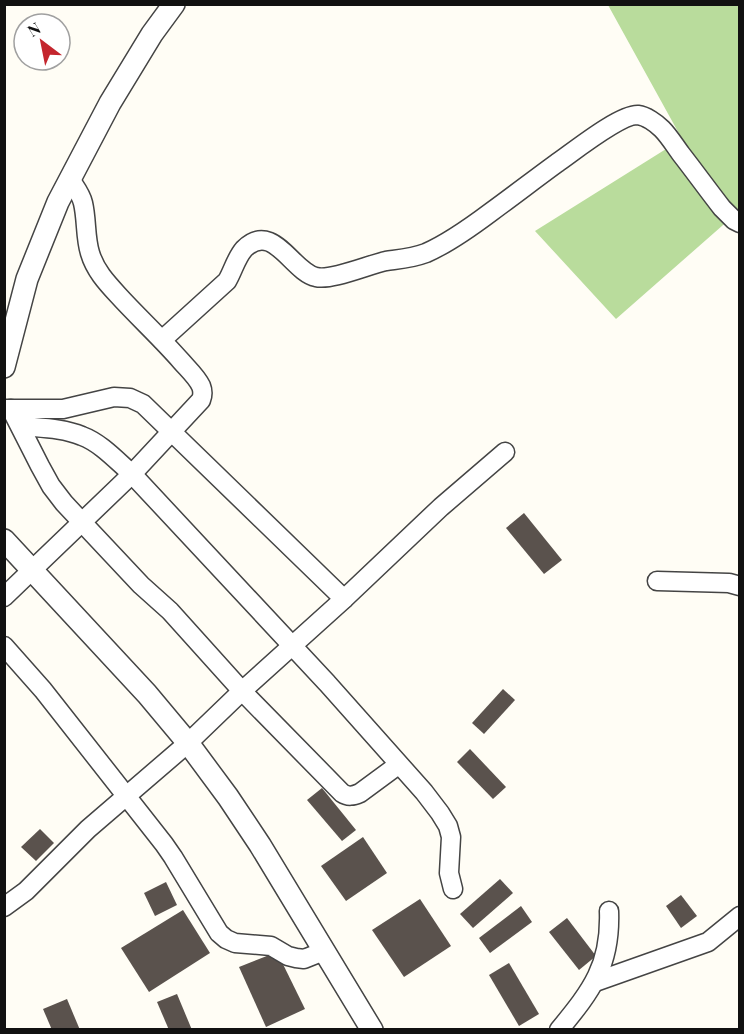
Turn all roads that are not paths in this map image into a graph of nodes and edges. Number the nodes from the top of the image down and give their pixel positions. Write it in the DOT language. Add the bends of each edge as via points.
graph roads {
  1 [pos="174,4"];
  2 [pos="70,179"];
  3 [pos="740,224"];
  4 [pos="162,340"];
  5 [pos="4,367"];
  6 [pos="8,409"];
  7 [pos="21,426"];
  8 [pos="172,431"];
  9 [pos="505,452"];
  10 [pos="132,474"];
  11 [pos="81,522"];
  12 [pos="4,540"];
  13 [pos="33,570"];
  14 [pos="657,581"];
  15 [pos="740,586"];
  16 [pos="4,597"];
  17 [pos="344,599"];
  18 [pos="4,646"];
  19 [pos="292,646"];
  20 [pos="242,691"];
  21 [pos="188,743"];
  22 [pos="398,765"];
  23 [pos="125,796"];
  24 [pos="453,889"];
  25 [pos="4,907"];
  26 [pos="609,911"];
  27 [pos="740,916"];
  28 [pos="324,951"];
  29 [pos="595,982"];
  30 [pos="372,1029"];
  31 [pos="559,1029"];
  1 -- 2 [label="street" via="110,103"];
  2 -- 4 [label="street" via="83,203 90,254 101,277"];
  2 -- 5 [label="street" via="27,279"];
  3 -- 4 [label="street" via="722,208 662,129 637,115 591,139 471,227 424,254 326,278 314,277 267,241 251,244 238,257 227,281"];
  4 -- 8 [label="street" via="203,390 201,400"];
  6 -- 7 [label="street"];
  6 -- 8 [label="street" via="63,409 114,397 130,398 143,404"];
  7 -- 10 [label="street" via="84,436"];
  7 -- 11 [label="street" via="51,486"];
  8 -- 10 [label="street"];
  8 -- 17 [label="street"];
  9 -- 17 [label="street"];
  10 -- 11 [label="street"];
  10 -- 19 [label="street"];
  11 -- 13 [label="street"];
  11 -- 20 [label="street" via="170,611"];
  12 -- 13 [label="street"];
  13 -- 16 [label="street"];
  13 -- 21 [label="street"];
  14 -- 15 [label="street"];
  17 -- 19 [label="street"];
  18 -- 23 [label="street"];
  19 -- 20 [label="street"];
  19 -- 22 [label="street"];
  20 -- 21 [label="street"];
  20 -- 22 [label="street" via="346,796 360,793"];
  21 -- 23 [label="street"];
  21 -- 28 [label="street" via="260,845"];
  22 -- 24 [label="street" via="448,826"];
  23 -- 25 [label="street" via="26,891"];
  23 -- 28 [label="street" via="173,857 226,939 271,946 288,956 304,959"];
  26 -- 29 [label="street" via="606,956"];
  27 -- 29 [label="street" via="708,942"];
  28 -- 30 [label="street"];
  29 -- 31 [label="street"];
}
